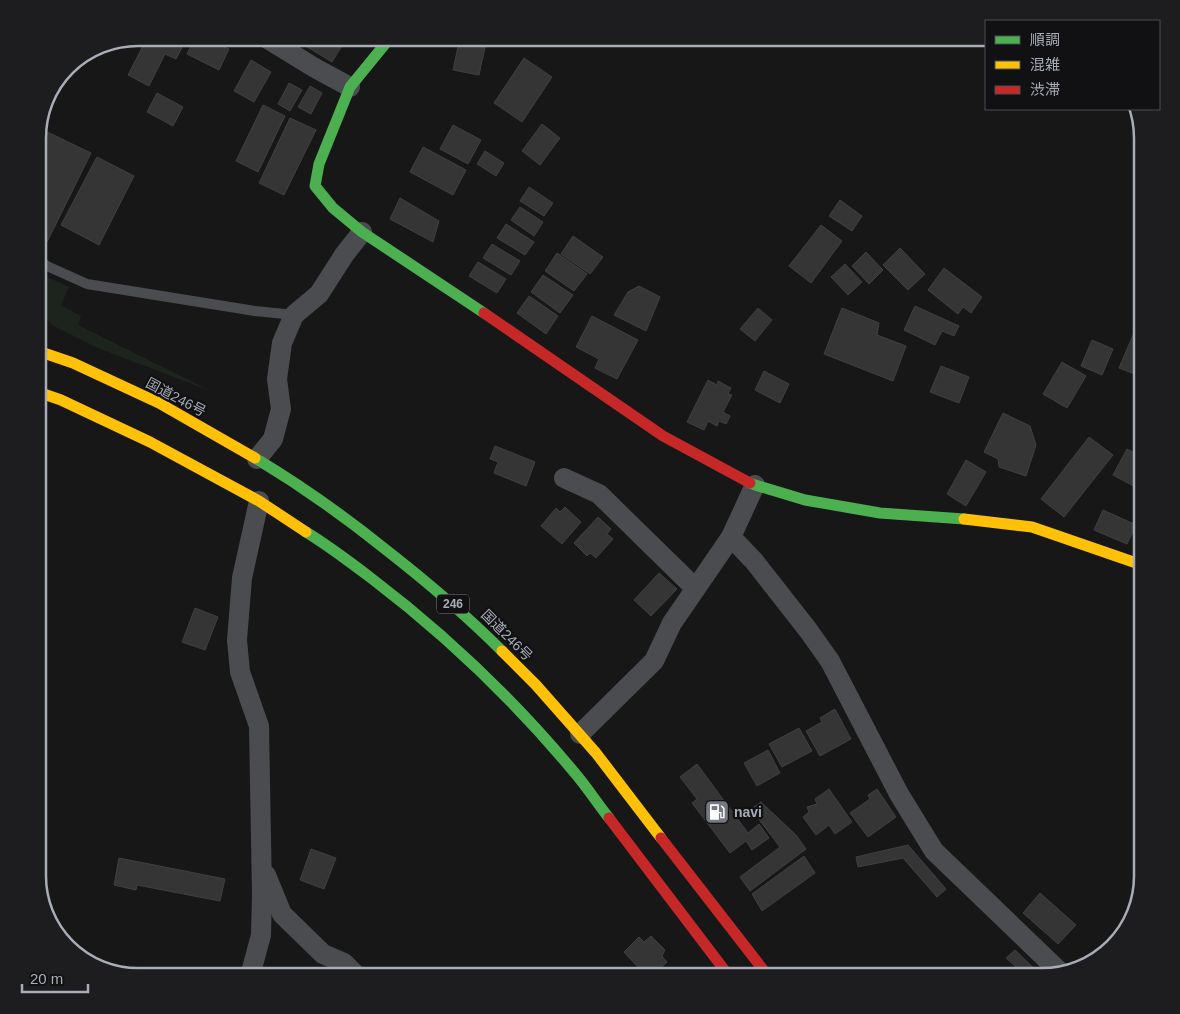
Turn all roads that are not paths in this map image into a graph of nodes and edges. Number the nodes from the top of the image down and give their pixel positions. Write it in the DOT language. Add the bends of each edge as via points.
graph roads {
  1 [pos="279,46"];
  2 [pos="383,46"];
  3 [pos="350,87"];
  4 [pos="362,232"];
  5 [pos="46,265"];
  6 [pos="294,315"];
  7 [pos="46,354"];
  8 [pos="46,395"];
  9 [pos="257,459"];
  10 [pos="564,478"];
  11 [pos="755,485"];
  12 [pos="258,501"];
  13 [pos="731,537"];
  14 [pos="1134,562"];
  15 [pos="695,588"];
  16 [pos="580,734"];
  17 [pos="262,867"];
  18 [pos="1055,967"];
  19 [pos="252,968"];
  20 [pos="349,968"];
  21 [pos="723,968"];
  22 [pos="762,968"];
  1 -- 3 [label="street"];
  2 -- 3 [label="main road"];
  3 -- 4 [label="main road" via="319,164 314,186 333,208"];
  4 -- 6 [label="street" via="319,294"];
  4 -- 11 [label="main road" via="662,436"];
  5 -- 6 [label="lane" via="87,284"];
  6 -- 9 [label="street" via="282,343 277,379 281,409 272,439"];
  7 -- 9 [label="main road, 国道246号 / 246" via="159,403"];
  8 -- 12 [label="main road, 246" via="150,442"];
  9 -- 16 [label="main road, 国道246号 / 246" via="347,519 417,574 478,627"];
  10 -- 15 [label="street" via="599,494"];
  11 -- 13 [label="street"];
  11 -- 14 [label="main road" via="805,500 880,513 1032,527"];
  12 -- 17 [label="street" via="242,578 237,640 240,672 259,726"];
  12 -- 21 [label="main road, 246" via="326,545 402,602 522,713 575,773"];
  13 -- 15 [label="street"];
  13 -- 18 [label="street" via="760,569 830,661 899,794 934,851"];
  15 -- 16 [label="street" via="672,623 654,661"];
  16 -- 22 [label="main road, 国道246号 / 246"];
  17 -- 19 [label="street" via="261,935"];
  17 -- 20 [label="street" via="282,914 323,954"];
}
